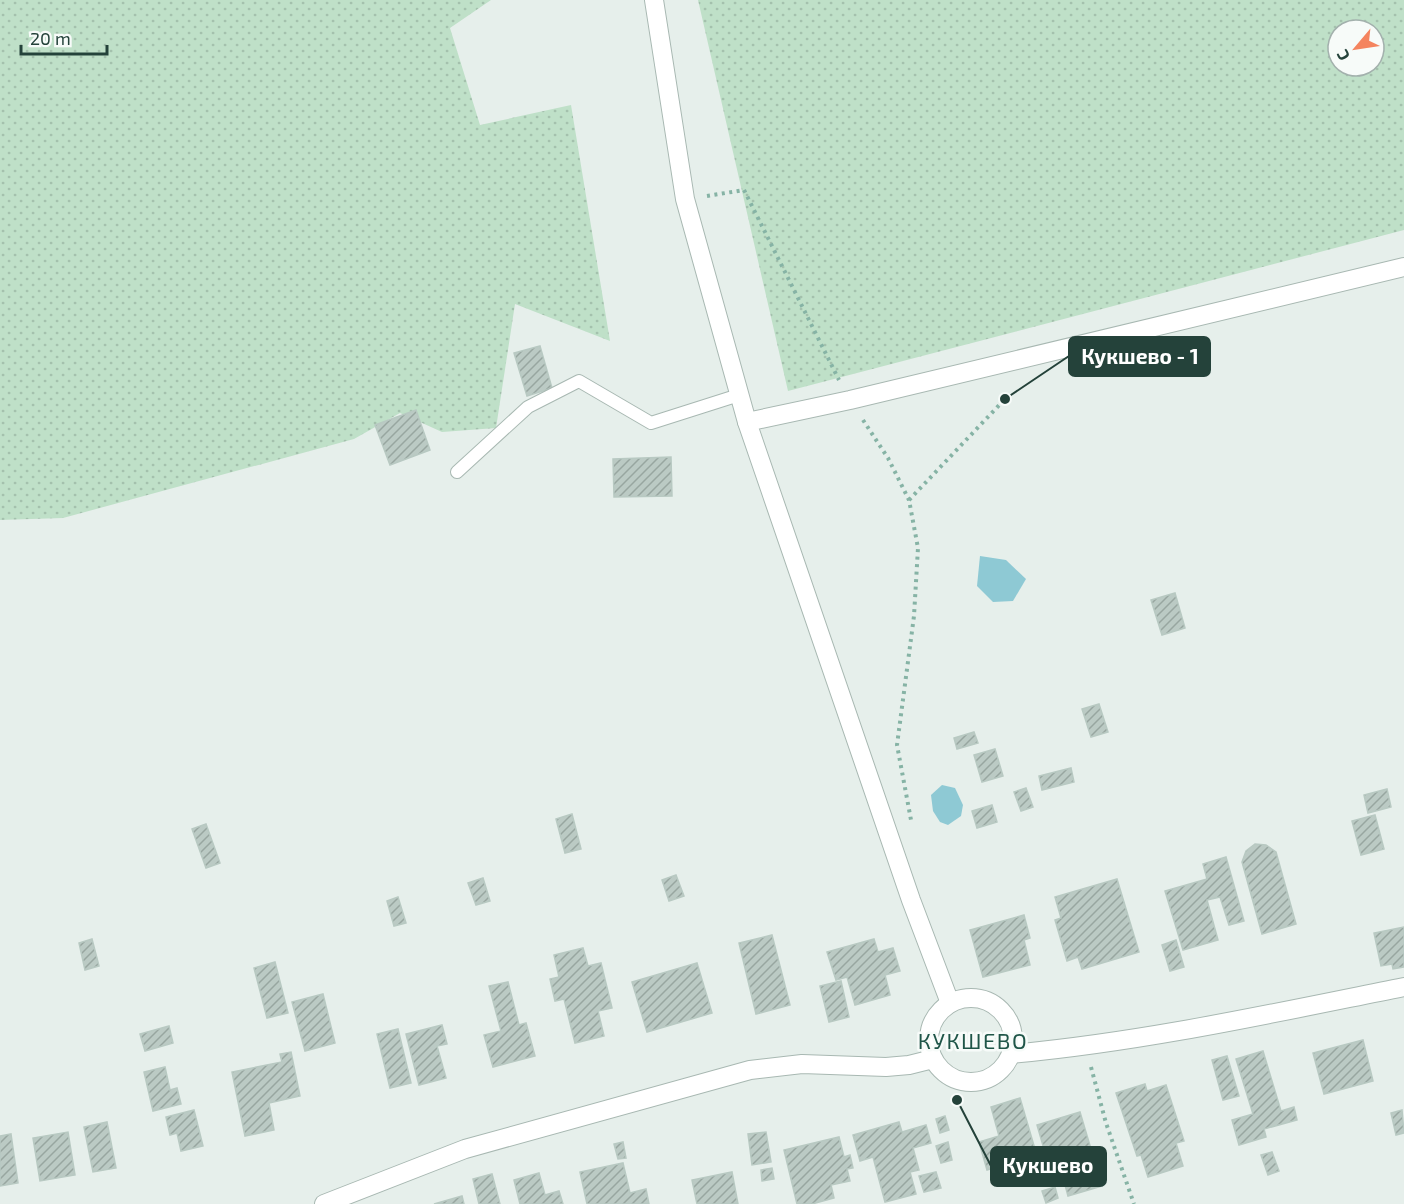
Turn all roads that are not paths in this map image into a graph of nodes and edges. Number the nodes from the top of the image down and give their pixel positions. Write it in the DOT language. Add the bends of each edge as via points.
graph roads {
  1 [pos="654,0"];
  2 [pos="1404,267"];
  3 [pos="739,395"];
  4 [pos="747,422"];
  5 [pos="457,472"];
  6 [pos="1404,987"];
  7 [pos="950,1003"];
  8 [pos="1011,1054"];
  9 [pos="933,1059"];
  10 [pos="324,1204"];
  1 -- 3 [label="street" via="685,199"];
  2 -- 4 [label="street"];
  3 -- 4 [label="street"];
  3 -- 5 [label="lane" via="651,423 579,381 528,407"];
  4 -- 7 [label="street"];
  6 -- 8 [label="street" via="1198,1029"];
  7 -- 8 [label="street" via="980,999 1004,1013 1011,1026"];
  7 -- 9 [label="street" via="933,1020 929,1032 928,1046"];
  8 -- 9 [label="street" via="1004,1067 980,1082 952,1078"];
  9 -- 10 [label="street" via="886,1067 802,1064 750,1070 465,1149"];
}
